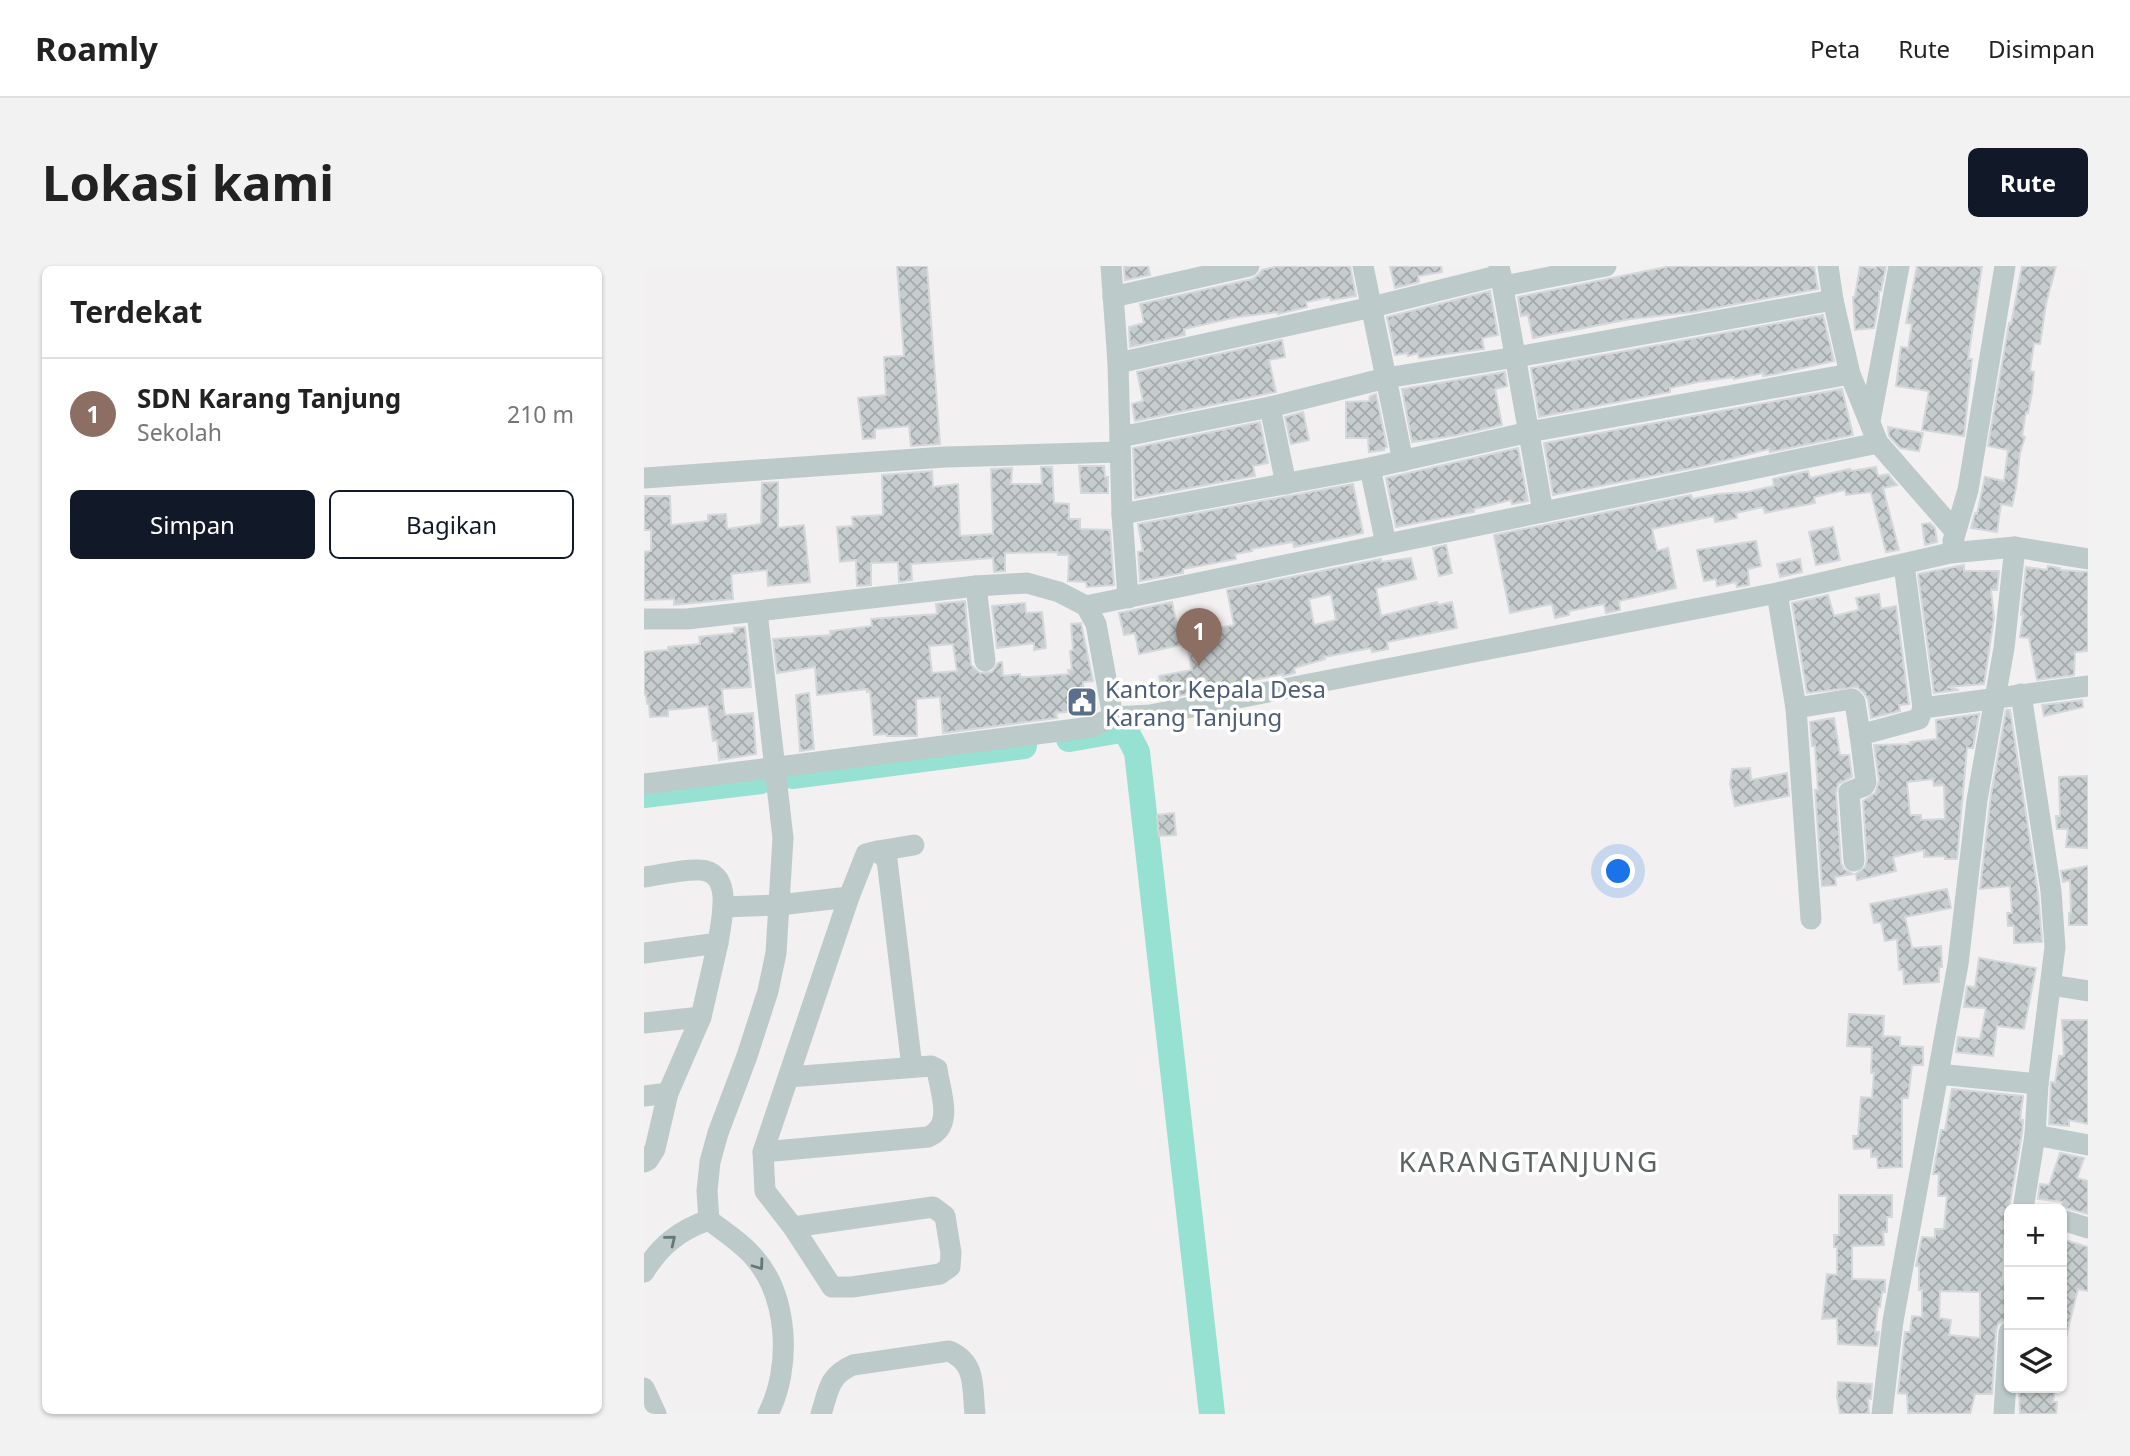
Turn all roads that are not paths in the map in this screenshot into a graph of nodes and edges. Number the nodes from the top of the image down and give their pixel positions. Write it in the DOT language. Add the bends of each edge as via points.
graph roads {
  1 [pos="1111,266"];
  2 [pos="1249,266"];
  3 [pos="1363,266"];
  4 [pos="1606,266"];
  5 [pos="1828,266"];
  6 [pos="1899,266"];
  7 [pos="2005,266"];
  8 [pos="1502,276"];
  9 [pos="1113,297"];
  10 [pos="1833,300"];
  11 [pos="1372,307"];
  12 [pos="1516,358"];
  13 [pos="1118,363"];
  14 [pos="1850,374"];
  15 [pos="1386,378"];
  16 [pos="1270,407"];
  17 [pos="1870,421"];
  18 [pos="1529,432"];
  19 [pos="1878,443"];
  20 [pos="1120,444"];
  21 [pos="1403,461"];
  22 [pos="1370,468"];
  23 [pos="644,478"];
  24 [pos="1286,484"];
  25 [pos="1543,512"];
  26 [pos="1122,513"];
  27 [pos="1955,531"];
  28 [pos="1386,544"];
  29 [pos="2015,547"];
  30 [pos="1950,553"];
  31 [pos="2088,559"];
  32 [pos="1904,565"];
  33 [pos="976,586"];
  34 [pos="1777,593"];
  35 [pos="1128,598"];
  36 [pos="1086,606"];
  37 [pos="757,612"];
  38 [pos="644,620"];
  39 [pos="985,661"];
  40 [pos="2088,686"];
  41 [pos="2021,694"];
  42 [pos="1995,698"];
  43 [pos="1796,708"];
  44 [pos="1923,709"];
  45 [pos="1114,717"];
  46 [pos="1860,735"];
  47 [pos="777,767"];
  48 [pos="644,784"];
  49 [pos="914,845"];
  50 [pos="878,851"];
  51 [pos="1854,861"];
  52 [pos="644,877"];
  53 [pos="849,897"];
  54 [pos="779,905"];
  55 [pos="723,907"];
  56 [pos="1811,919"];
  57 [pos="718,943"];
  58 [pos="644,953"];
  59 [pos="2051,985"];
  60 [pos="2088,991"];
  61 [pos="701,1017"];
  62 [pos="644,1023"];
  63 [pos="912,1067"];
  64 [pos="1938,1074"];
  65 [pos="789,1077"];
  66 [pos="2038,1084"];
  67 [pos="668,1093"];
  68 [pos="644,1096"];
  69 [pos="2035,1135"];
  70 [pos="2088,1145"];
  71 [pos="763,1152"];
  72 [pos="644,1162"];
  73 [pos="2026,1204"];
  74 [pos="709,1220"];
  75 [pos="2067,1222"];
  76 [pos="793,1227"];
  77 [pos="2088,1228"];
  78 [pos="644,1272"];
  79 [pos="644,1388"];
  80 [pos="2005,1393"];
  81 [pos="656,1414"];
  82 [pos="768,1414"];
  83 [pos="821,1414"];
  84 [pos="975,1414"];
  85 [pos="1882,1414"];
  86 [pos="2004,1414"];
  1 -- 9 [label="street"];
  2 -- 9 [label="street"];
  3 -- 11 [label="street"];
  4 -- 8 [label="street"];
  5 -- 10 [label="street"];
  6 -- 17 [label="street"];
  7 -- 27 [label="street" via="1968,490"];
  8 -- 11 [label="street"];
  8 -- 12 [label="street"];
  9 -- 13 [label="street"];
  10 -- 12 [label="street"];
  10 -- 14 [label="street"];
  11 -- 13 [label="street"];
  11 -- 15 [label="street"];
  12 -- 15 [label="street"];
  12 -- 18 [label="street"];
  13 -- 20 [label="street"];
  14 -- 17 [label="street"];
  14 -- 18 [label="street"];
  15 -- 16 [label="street"];
  15 -- 21 [label="street"];
  16 -- 20 [label="street"];
  16 -- 24 [label="street"];
  17 -- 19 [label="street"];
  18 -- 21 [label="street"];
  18 -- 25 [label="street"];
  19 -- 25 [label="street"];
  19 -- 27 [label="street"];
  20 -- 23 [label="street"];
  20 -- 26 [label="street"];
  21 -- 22 [label="street"];
  22 -- 24 [label="street"];
  22 -- 28 [label="street"];
  24 -- 26 [label="street"];
  25 -- 28 [label="street"];
  26 -- 35 [label="street"];
  27 -- 30 [label="street"];
  28 -- 35 [label="street"];
  29 -- 30 [label="street"];
  29 -- 31 [label="street"];
  29 -- 42 [label="street"];
  30 -- 32 [label="street"];
  32 -- 34 [label="street"];
  32 -- 44 [label="street"];
  33 -- 36 [label="street" via="1027,583"];
  33 -- 37 [label="street"];
  33 -- 39 [label="street"];
  34 -- 43 [label="street"];
  34 -- 45 [label="street" via="1150,715"];
  35 -- 36 [label="street"];
  36 -- 45 [label="street" via="1096,624"];
  37 -- 38 [label="street"];
  37 -- 47 [label="street"];
  40 -- 41 [label="street"];
  41 -- 42 [label="street"];
  41 -- 59 [label="street" via="2051,891 2055,947"];
  42 -- 44 [label="street"];
  42 -- 64 [label="street"];
  43 -- 46 [label="street" via="1852,699"];
  43 -- 56 [label="street"];
  44 -- 46 [label="street" via="1919,719"];
  45 -- 47 [label="street" via="1092,727"];
  46 -- 51 [label="street" via="1866,782 1849,792"];
  47 -- 48 [label="street"];
  47 -- 54 [label="street" via="783,838"];
  49 -- 50 [label="street"];
  50 -- 53 [label="street" via="866,854"];
  50 -- 63 [label="street" via="887,860"];
  52 -- 55 [label="street" via="701,869 721,882"];
  53 -- 54 [label="street"];
  53 -- 65 [label="street"];
  54 -- 55 [label="street"];
  54 -- 74 [label="street" via="768,991 710,1162"];
  55 -- 57 [label="street"];
  57 -- 58 [label="street"];
  57 -- 61 [label="street"];
  59 -- 60 [label="street"];
  59 -- 66 [label="street"];
  61 -- 62 [label="street"];
  61 -- 67 [label="street"];
  63 -- 65 [label="street"];
  63 -- 71 [label="street" via="937,1069 945,1119 938,1133 929,1138"];
  64 -- 66 [label="street"];
  64 -- 85 [label="street" via="1893,1321"];
  65 -- 71 [label="street"];
  66 -- 69 [label="street"];
  67 -- 68 [label="street"];
  67 -- 72 [label="street" via="655,1149"];
  69 -- 70 [label="street"];
  69 -- 73 [label="street"];
  71 -- 76 [label="street" via="765,1191"];
  78 -- 74 [label="street, one-way" via="670,1239"];
  74 -- 82 [label="street, one-way" via="751,1254 768,1277 778,1303 783,1371"];
  75 -- 77 [label="street"];
  76 -- 76 [label="street" via="933,1208 945,1216 950,1267 940,1274 832,1287"];
  79 -- 81 [label="street"];
  80 -- 86 [label="street"];
  83 -- 84 [label="street" via="838,1371 949,1351 962,1356 970,1369"];
}
